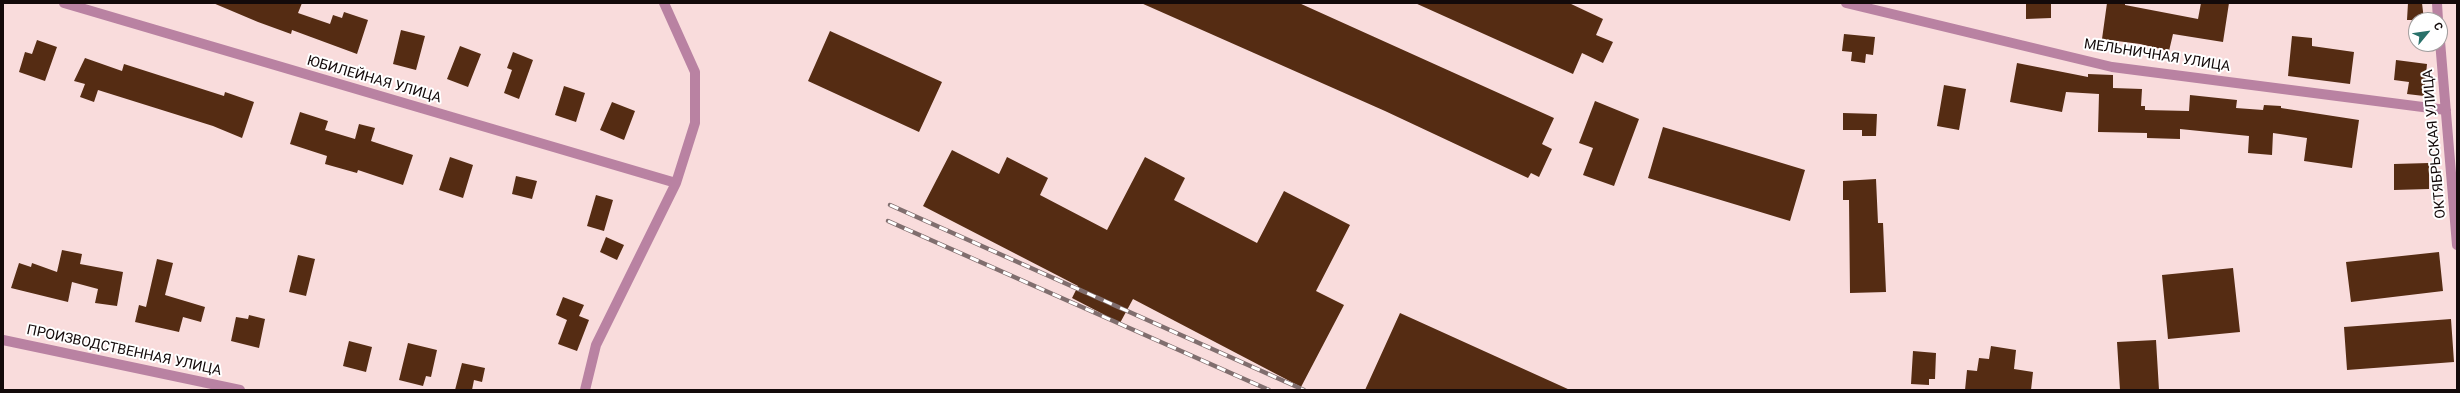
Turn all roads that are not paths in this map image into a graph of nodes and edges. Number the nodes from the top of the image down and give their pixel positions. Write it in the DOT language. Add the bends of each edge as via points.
graph roads {
  1 [pos="64,3"];
  2 [pos="664,3"];
  3 [pos="1846,3"];
  4 [pos="95,7"];
  5 [pos="2441,52"];
  6 [pos="2446,110"];
  7 [pos="676,183"];
  8 [pos="2457,245"];
  9 [pos="3,340"];
  10 [pos="240,390"];
  11 [pos="585,390"];
  1 -- 4 [label="street, ЮБИЛЕЙНАЯ УЛИЦА"];
  2 -- 7 [label="street" via="695,72 695,123"];
  3 -- 6 [label="street, МЕЛЬНИЧНАЯ УЛИЦА" via="2112,67"];
  4 -- 7 [label="street, ЮБИЛЕЙНАЯ УЛИЦА"];
  5 -- 6 [label="street, ОКТЯБРЬСКАЯ УЛИЦА"];
  6 -- 8 [label="street, ОКТЯБРЬСКАЯ УЛИЦА"];
  7 -- 11 [label="street" via="596,345"];
  9 -- 10 [label="street, ПРОИЗВОДСТВЕННАЯ УЛИЦА"];
}
